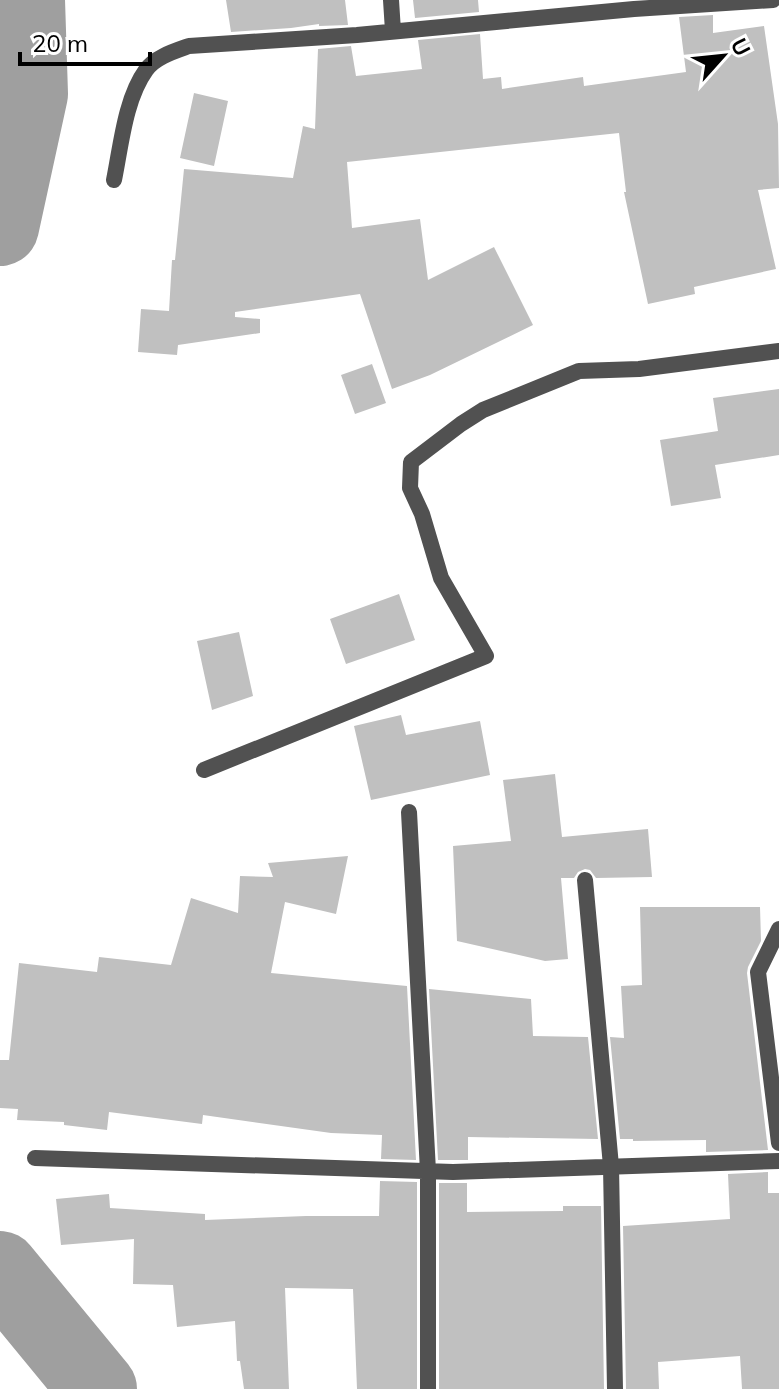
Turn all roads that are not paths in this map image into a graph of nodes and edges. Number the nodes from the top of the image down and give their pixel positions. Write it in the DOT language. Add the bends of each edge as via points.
graph roads {
  1 [pos="391,0"];
  2 [pos="773,0"];
  3 [pos="573,7"];
  4 [pos="393,31"];
  5 [pos="114,180"];
  6 [pos="779,351"];
  7 [pos="204,770"];
  8 [pos="409,812"];
  9 [pos="585,880"];
  10 [pos="779,929"];
  11 [pos="779,1143"];
  12 [pos="35,1158"];
  13 [pos="779,1161"];
  14 [pos="611,1166"];
  15 [pos="428,1171"];
  16 [pos="428,1389"];
  17 [pos="615,1389"];
  1 -- 4 [label="street"];
  2 -- 3 [label="street"];
  3 -- 4 [label="street"];
  4 -- 5 [label="street" via="189,46 170,53 147,68 132,96"];
  6 -- 7 [label="street" via="579,371 461,424 411,462 410,488 441,578 486,656"];
  8 -- 15 [label="street"];
  9 -- 14 [label="street"];
  10 -- 11 [label="street" via="758,972"];
  12 -- 15 [label="street"];
  13 -- 14 [label="street"];
  14 -- 15 [label="street"];
  14 -- 17 [label="street"];
  15 -- 16 [label="street"];
}
